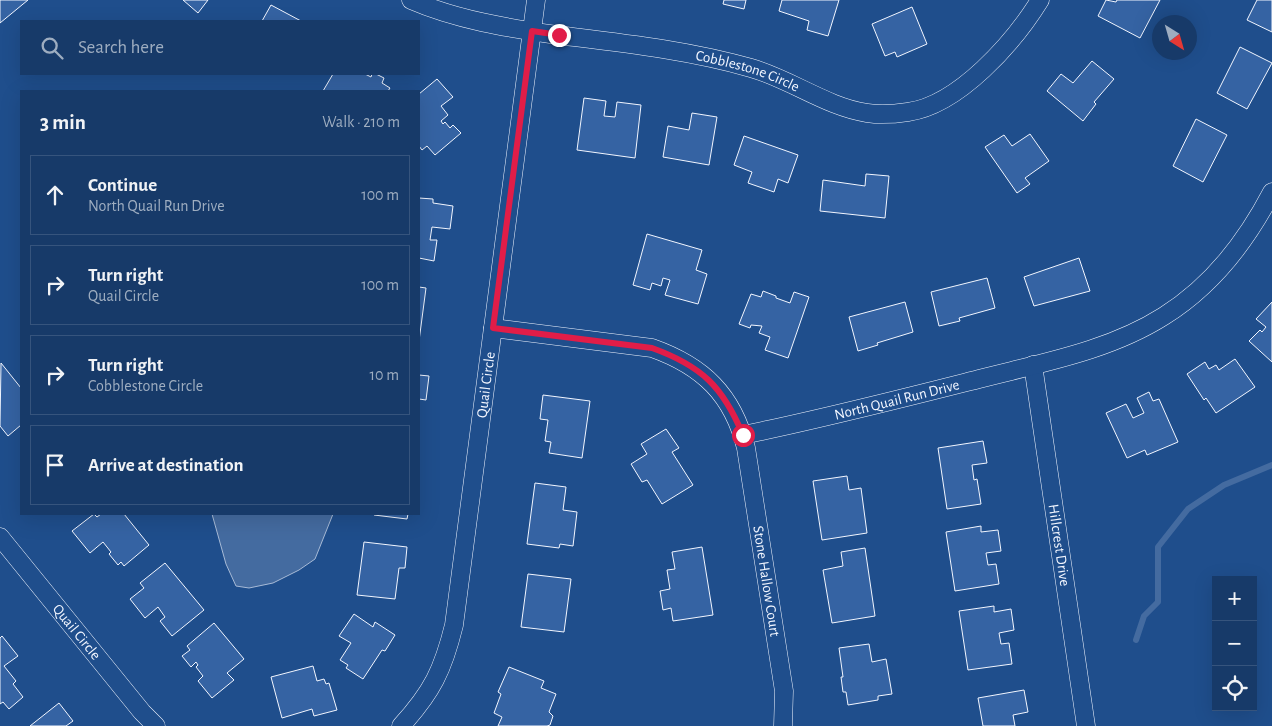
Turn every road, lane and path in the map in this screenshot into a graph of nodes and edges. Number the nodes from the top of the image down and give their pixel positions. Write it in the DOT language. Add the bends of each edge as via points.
graph roads {
  1 [pos="411,0"];
  2 [pos="536,0"];
  3 [pos="1040,0"];
  4 [pos="532,31"];
  5 [pos="1272,192"];
  6 [pos="493,328"];
  7 [pos="1034,365"];
  8 [pos="743,435"];
  9 [pos="0,537"];
  10 [pos="156,726"];
  11 [pos="401,726"];
  12 [pos="783,726"];
  13 [pos="1086,726"];
  1 -- 4 [label="street, Cobblestone Circle" via="446,13"];
  2 -- 4 [label="street, Quail Circle"];
  3 -- 4 [label="street, Cobblestone Circle" via="1015,36 960,88 924,108 883,114 846,108 783,79 724,60"];
  4 -- 6 [label="street, Quail Circle"];
  5 -- 7 [label="street, North Quail Run Drive" via="1228,261 1198,291 1164,316 1127,336"];
  6 -- 8 [label="street" via="652,348 674,356 699,371 716,387 732,410"];
  6 -- 11 [label="street, Quail Circle" via="454,624 446,656 432,686"];
  7 -- 8 [label="street, North Quail Run Drive" via="817,420"];
  7 -- 13 [label="street, Hillcrest Drive"];
  8 -- 12 [label="street, Stone Hallow Court" via="784,690"];
  9 -- 10 [label="street, Quail Circle"];
}
